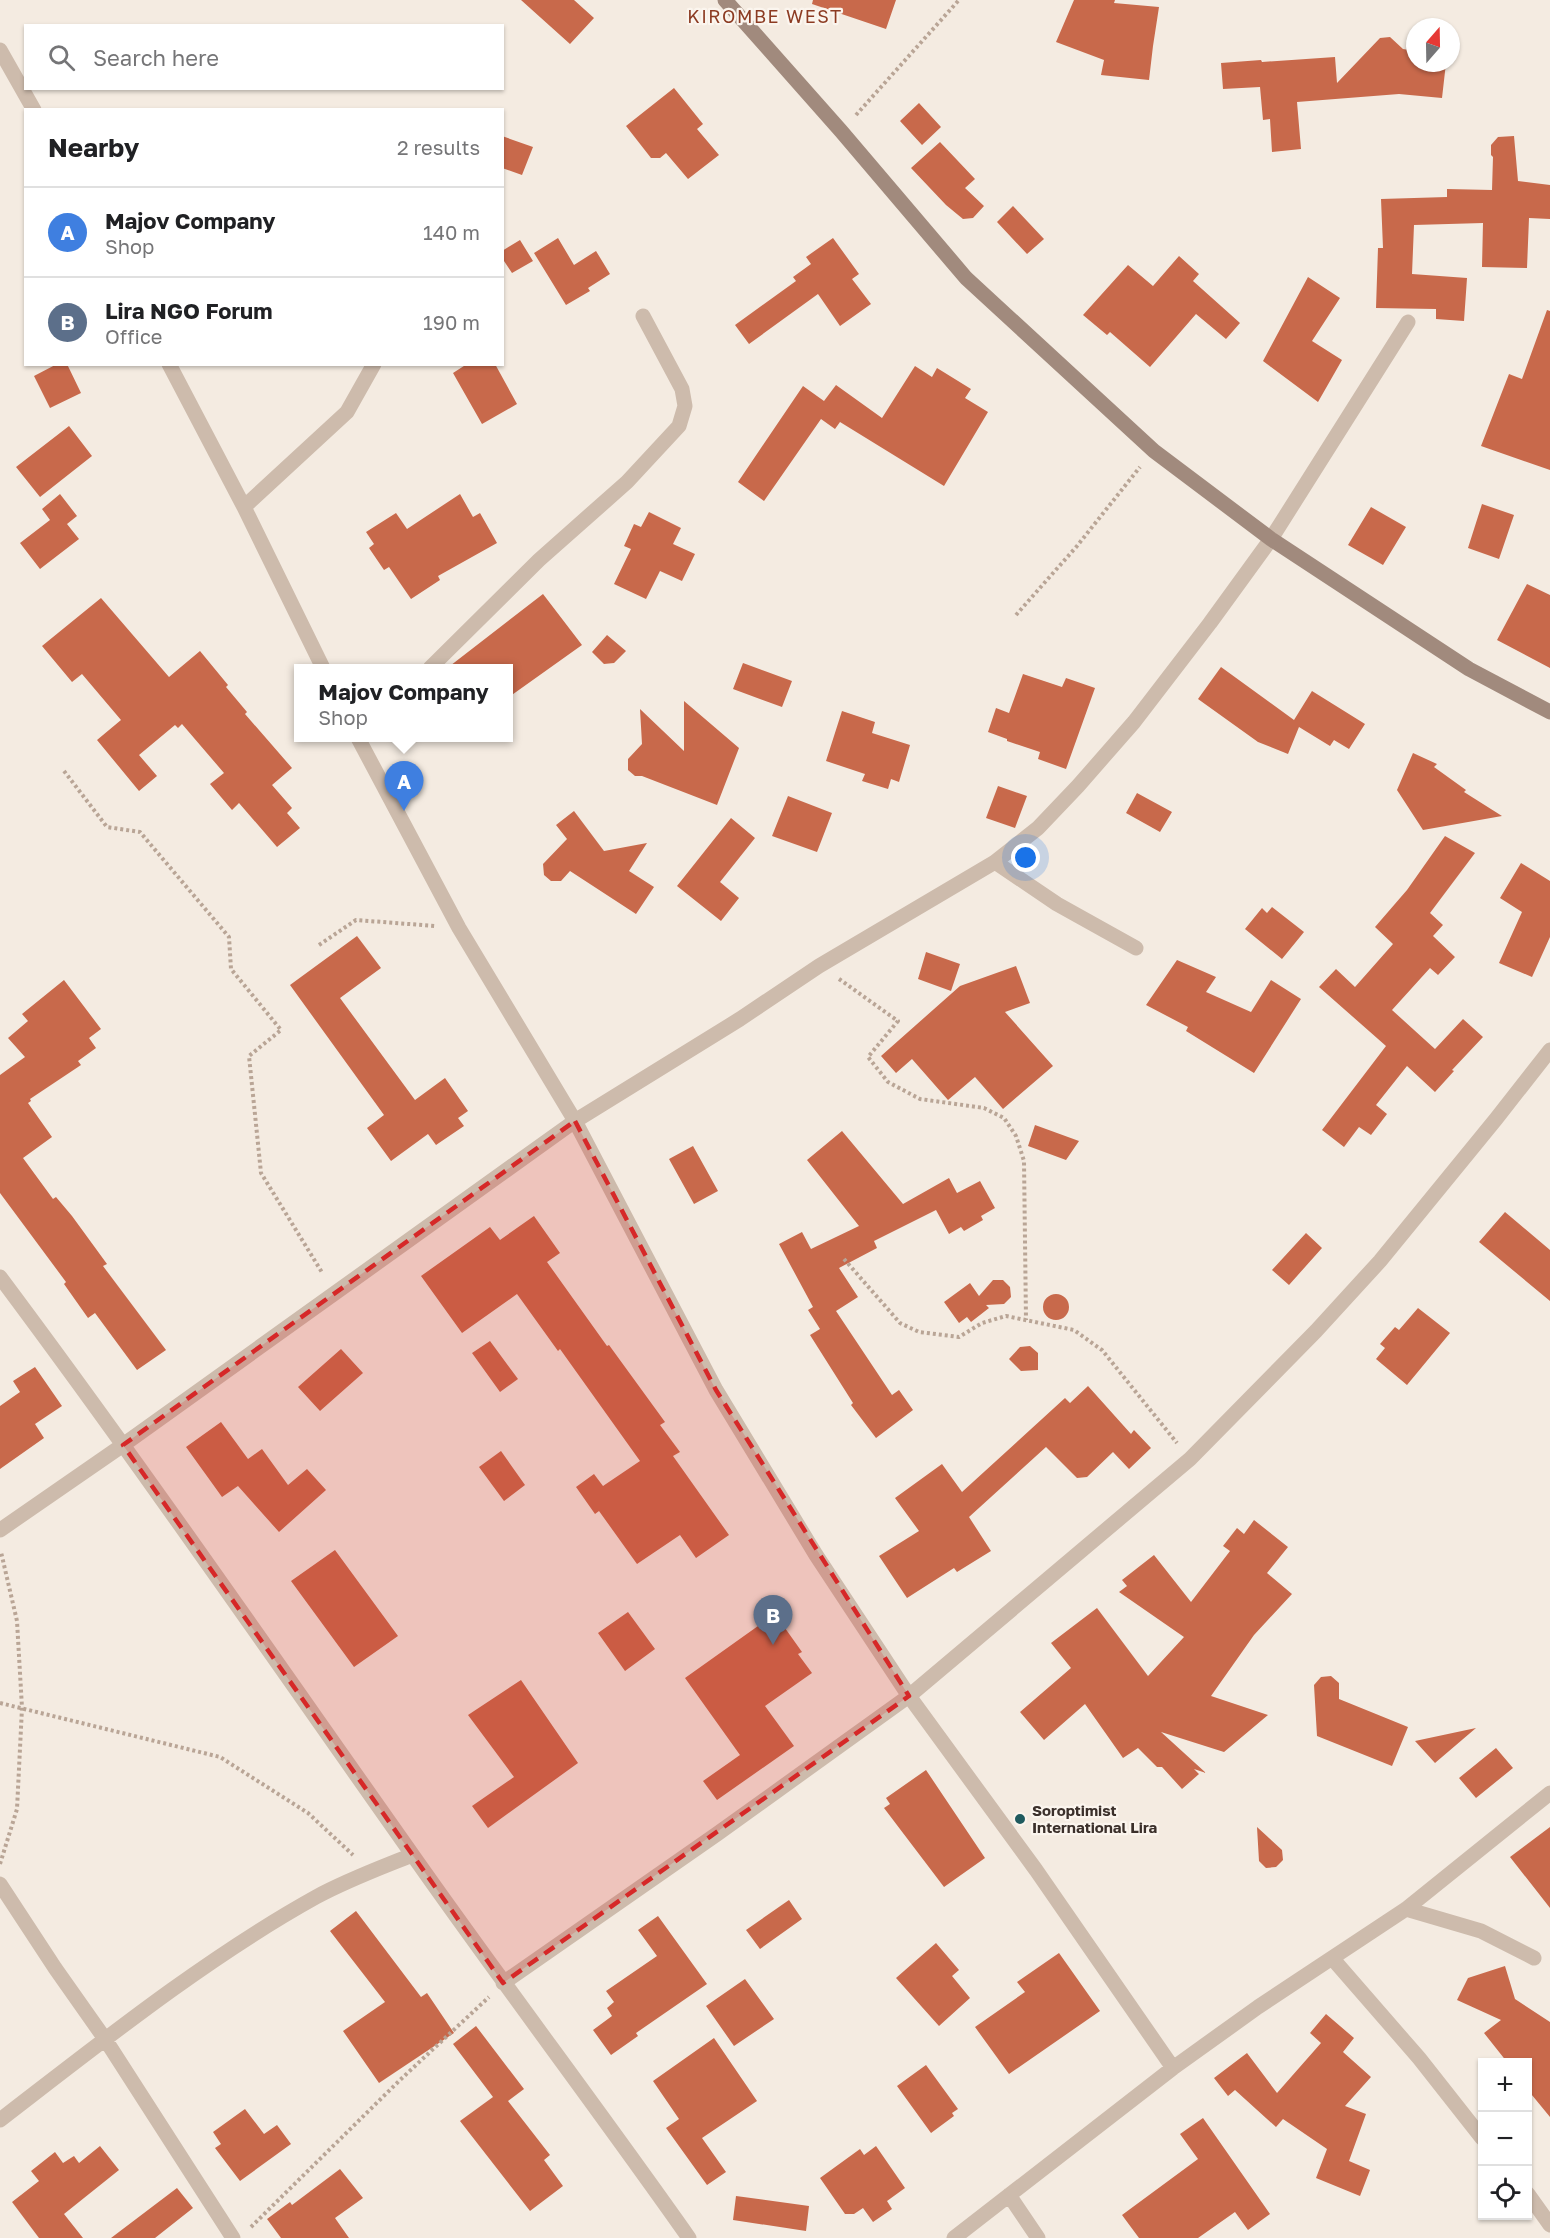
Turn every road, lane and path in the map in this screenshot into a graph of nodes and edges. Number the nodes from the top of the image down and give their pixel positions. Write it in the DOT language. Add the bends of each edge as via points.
graph roads {
  1 [pos="725,0"];
  2 [pos="959,0"];
  3 [pos="0,50"];
  4 [pos="33,108"];
  5 [pos="841,131"];
  6 [pos="643,316"];
  7 [pos="1408,322"];
  8 [pos="170,366"];
  9 [pos="373,366"];
  10 [pos="1154,450"];
  11 [pos="244,507"];
  12 [pos="1271,538"];
  13 [pos="1016,615"];
  14 [pos="321,664"];
  15 [pos="435,664"];
  16 [pos="1550,712"];
  17 [pos="362,742"];
  18 [pos="64,771"];
  19 [pos="995,862"];
  20 [pos="459,928"];
  21 [pos="319,945"];
  22 [pos="1136,948"];
  23 [pos="819,966"];
  24 [pos="1550,1050"];
  25 [pos="575,1121"];
  26 [pos="844,1259"];
  27 [pos="0,1277"];
  28 [pos="335,1293"];
  29 [pos="1026,1320"];
  30 [pos="123,1445"];
  31 [pos="1190,1459"];
  32 [pos="0,1530"];
  33 [pos="0,1548"];
  34 [pos="909,1696"];
  35 [pos="0,1703"];
  36 [pos="22,1708"];
  37 [pos="1550,1793"];
  38 [pos="412,1855"];
  39 [pos="0,1864"];
  40 [pos="371,1872"];
  41 [pos="0,1884"];
  42 [pos="1406,1909"];
  43 [pos="1332,1958"];
  44 [pos="1534,1958"];
  45 [pos="503,1983"];
  46 [pos="105,2039"];
  47 [pos="1173,2067"];
  48 [pos="0,2120"];
  49 [pos="1478,2133"];
  50 [pos="1009,2195"];
  51 [pos="1532,2201"];
  52 [pos="1550,2225"];
  53 [pos="248,2230"];
  54 [pos="233,2238"];
  55 [pos="689,2238"];
  56 [pos="954,2238"];
  57 [pos="1038,2238"];
  1 -- 5 [label="street"];
  2 -- 5 [label="path"];
  3 -- 4 [label="street"];
  5 -- 10 [label="street" via="966,278"];
  6 -- 15 [label="street" via="682,389 685,406 679,426 627,482 539,560"];
  7 -- 12 [label="street"];
  8 -- 11 [label="street"];
  9 -- 11 [label="street" via="347,412"];
  10 -- 12 [label="street"];
  10 -- 13 [label="path"];
  11 -- 14 [label="street"];
  12 -- 16 [label="street" via="1469,669"];
  12 -- 19 [label="street" via="1134,722 1038,828"];
  17 -- 20 [label="street"];
  18 -- 28 [label="path" via="107,827 140,832 229,938 231,969 281,1030 249,1056 261,1173"];
  19 -- 22 [label="street" via="1057,904"];
  19 -- 23 [label="street"];
  20 -- 21 [label="path" via="356,920"];
  20 -- 25 [label="street"];
  23 -- 25 [label="street"];
  23 -- 29 [label="path" via="898,1021 868,1057 888,1082 920,1099 984,1108 1004,1118 1016,1136 1024,1161"];
  24 -- 31 [label="street" via="1380,1261"];
  25 -- 28 [label="street"];
  25 -- 34 [label="street" via="716,1390 816,1555"];
  26 -- 29 [label="path" via="900,1323 919,1332 959,1337 982,1323 1006,1316"];
  27 -- 30 [label="street"];
  28 -- 30 [label="street"];
  29 -- 31 [label="path" via="1074,1330 1102,1350"];
  30 -- 32 [label="street"];
  30 -- 38 [label="street"];
  31 -- 34 [label="street"];
  33 -- 36 [label="path" via="17,1621"];
  34 -- 45 [label="street"];
  34 -- 47 [label="street"];
  35 -- 36 [label="path"];
  36 -- 39 [label="path" via="18,1809"];
  36 -- 40 [label="path" via="220,1757 308,1813"];
  37 -- 42 [label="street"];
  38 -- 40 [label="street"];
  38 -- 45 [label="street"];
  40 -- 46 [label="street" via="318,1896 265,1928"];
  41 -- 46 [label="street"];
  42 -- 43 [label="street"];
  42 -- 44 [label="street" via="1481,1931"];
  43 -- 47 [label="street"];
  43 -- 49 [label="street"];
  45 -- 53 [label="path"];
  45 -- 55 [label="street"];
  46 -- 48 [label="street"];
  46 -- 54 [label="street"];
  47 -- 50 [label="street"];
  50 -- 56 [label="street"];
  50 -- 57 [label="street"];
  51 -- 52 [label="street"];
}
